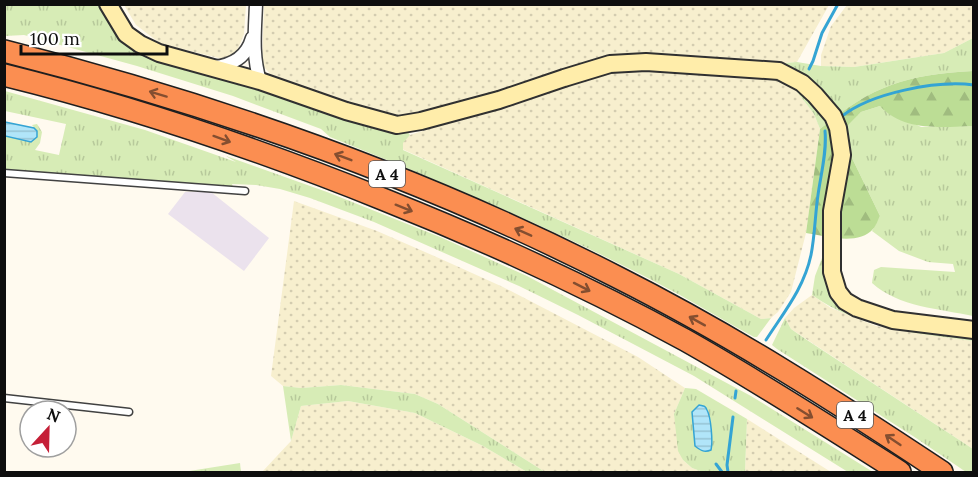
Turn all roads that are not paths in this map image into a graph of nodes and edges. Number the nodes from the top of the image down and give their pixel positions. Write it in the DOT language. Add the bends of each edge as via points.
graph roads {
  1 [pos="108,4"];
  2 [pos="256,4"];
  3 [pos="255,31"];
  4 [pos="4,51"];
  5 [pos="211,67"];
  6 [pos="4,75"];
  7 [pos="260,81"];
  8 [pos="4,172"];
  9 [pos="245,191"];
  10 [pos="974,330"];
  11 [pos="4,398"];
  12 [pos="129,412"];
  13 [pos="900,472"];
  14 [pos="942,472"];
  1 -- 5 [label="street" via="126,34 140,44"];
  2 -- 3 [label="street"];
  3 -- 5 [label="street" via="249,49 239,59"];
  3 -- 7 [label="street" via="255,63"];
  14 -- 4 [label="highway, A 4, one-way" via="748,349 617,277 469,209 276,132 96,75"];
  5 -- 7 [label="street"];
  6 -- 13 [label="highway, A 4, one-way" via="198,130 457,229 580,286 736,369"];
  7 -- 10 [label="street" via="397,125 499,100 610,64 779,71 816,95 838,128 842,155 831,211 832,272 838,292 857,308 883,317"];
  8 -- 9 [label="lane"];
  11 -- 12 [label="lane"];
}
